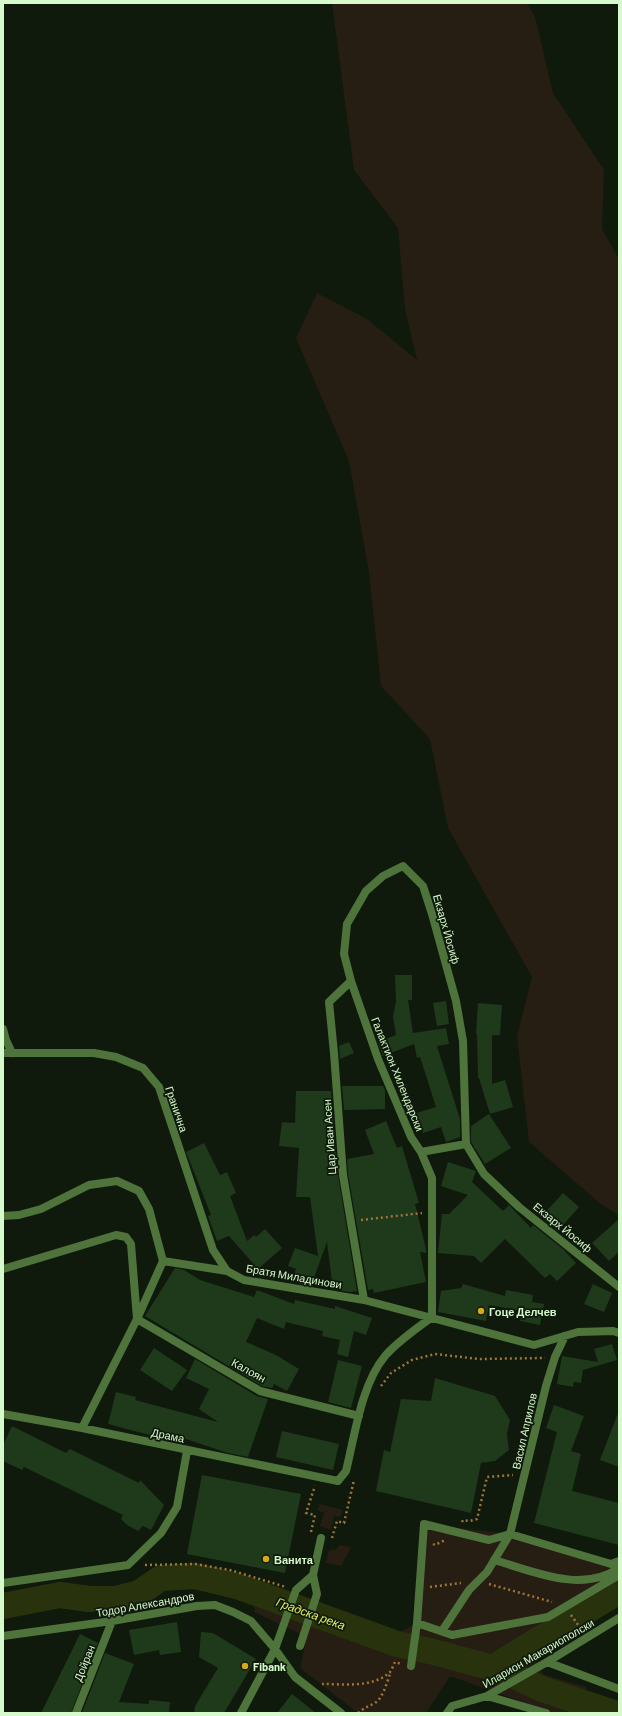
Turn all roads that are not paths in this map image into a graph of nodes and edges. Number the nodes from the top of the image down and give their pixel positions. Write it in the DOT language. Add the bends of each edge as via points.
graph roads {
  1 [pos="351,981"];
  2 [pos="3,1029"];
  3 [pos="3,1053"];
  4 [pos="12,1053"];
  5 [pos="466,1144"];
  6 [pos="421,1152"];
  7 [pos="3,1216"];
  8 [pos="163,1261"];
  9 [pos="3,1269"];
  10 [pos="227,1271"];
  11 [pos="619,1287"];
  12 [pos="364,1300"];
  13 [pos="432,1317"];
  14 [pos="137,1319"];
  15 [pos="619,1333"];
  16 [pos="565,1336"];
  17 [pos="3,1414"];
  18 [pos="359,1416"];
  19 [pos="82,1428"];
  20 [pos="187,1451"];
  21 [pos="510,1534"];
  22 [pos="320,1538"];
  23 [pos="494,1560"];
  24 [pos="619,1561"];
  25 [pos="619,1568"];
  26 [pos="313,1575"];
  27 [pos="619,1575"];
  28 [pos="3,1583"];
  29 [pos="619,1618"];
  30 [pos="112,1621"];
  31 [pos="417,1623"];
  32 [pos="442,1631"];
  33 [pos="3,1636"];
  34 [pos="300,1646"];
  35 [pos="275,1649"];
  36 [pos="547,1662"];
  37 [pos="411,1666"];
  38 [pos="619,1689"];
  39 [pos="487,1696"];
  40 [pos="76,1713"];
  41 [pos="241,1713"];
  42 [pos="341,1713"];
  43 [pos="447,1713"];
  44 [pos="546,1713"];
  1 -- 5 [label="street, Екзарх Йосиф" via="344,954 347,924 366,891 383,876 403,866 423,886 456,1001 462,1041"];
  1 -- 6 [label="street, Галактион Хилендарски" via="378,1059 411,1137"];
  1 -- 12 [label="street, Цар Иван Асен" via="329,1002 343,1175"];
  2 -- 4 [label="street"];
  3 -- 4 [label="street, Гранична"];
  4 -- 10 [label="street, Гранична" via="94,1053 116,1057 143,1068 159,1087 213,1250"];
  5 -- 6 [label="street"];
  5 -- 11 [label="street, Екзарх Йосиф" via="484,1174"];
  6 -- 13 [label="street, Галактион Хилендарски" via="432,1178"];
  7 -- 8 [label="street" via="19,1215 41,1208 89,1185 117,1182 139,1191 149,1209"];
  8 -- 10 [label="street, Братя Миладинови"];
  8 -- 14 [label="street"];
  9 -- 14 [label="street" via="116,1235 126,1237 131,1244"];
  10 -- 12 [label="street, Братя Миладинови" via="244,1280"];
  12 -- 13 [label="street, Братя Миладинови"];
  13 -- 16 [label="street, Братя Миладинови" via="534,1345"];
  13 -- 18 [label="street" via="385,1356 373,1375"];
  14 -- 18 [label="street, Калоян" via="260,1391"];
  14 -- 19 [label="street"];
  15 -- 16 [label="street, Братя Миладинови" via="593,1330"];
  16 -- 21 [label="street, Васил Априлов" via="546,1386"];
  17 -- 19 [label="street, Драма"];
  18 -- 20 [label="street, Драма" via="346,1471 338,1481"];
  19 -- 20 [label="street, Драма"];
  20 -- 28 [label="street" via="177,1507 161,1532 128,1565"];
  21 -- 23 [label="street, Васил Априлов"];
  21 -- 24 [label="street" via="611,1564"];
  21 -- 31 [label="street" via="489,1540 424,1524"];
  22 -- 26 [label="street"];
  23 -- 25 [label="street" via="566,1580 597,1578"];
  23 -- 32 [label="street, Васил Априлов" via="468,1590"];
  26 -- 34 [label="street" via="317,1594"];
  26 -- 35 [label="street" via="296,1590"];
  27 -- 32 [label="street" via="548,1617 452,1635"];
  29 -- 36 [label="street, Иларион Макариополски"];
  30 -- 33 [label="street, Тодор Александров"];
  30 -- 35 [label="street, Тодор Александров" via="215,1605 251,1621"];
  30 -- 40 [label="street, Дойран"];
  31 -- 32 [label="street"];
  31 -- 37 [label="street"];
  35 -- 41 [label="street"];
  35 -- 42 [label="street, Тодор Александров" via="295,1677"];
  36 -- 38 [label="street"];
  36 -- 39 [label="street, Иларион Макариополски"];
  39 -- 43 [label="street, Иларион Макариополски" via="452,1706"];
  39 -- 44 [label="street"];
}
